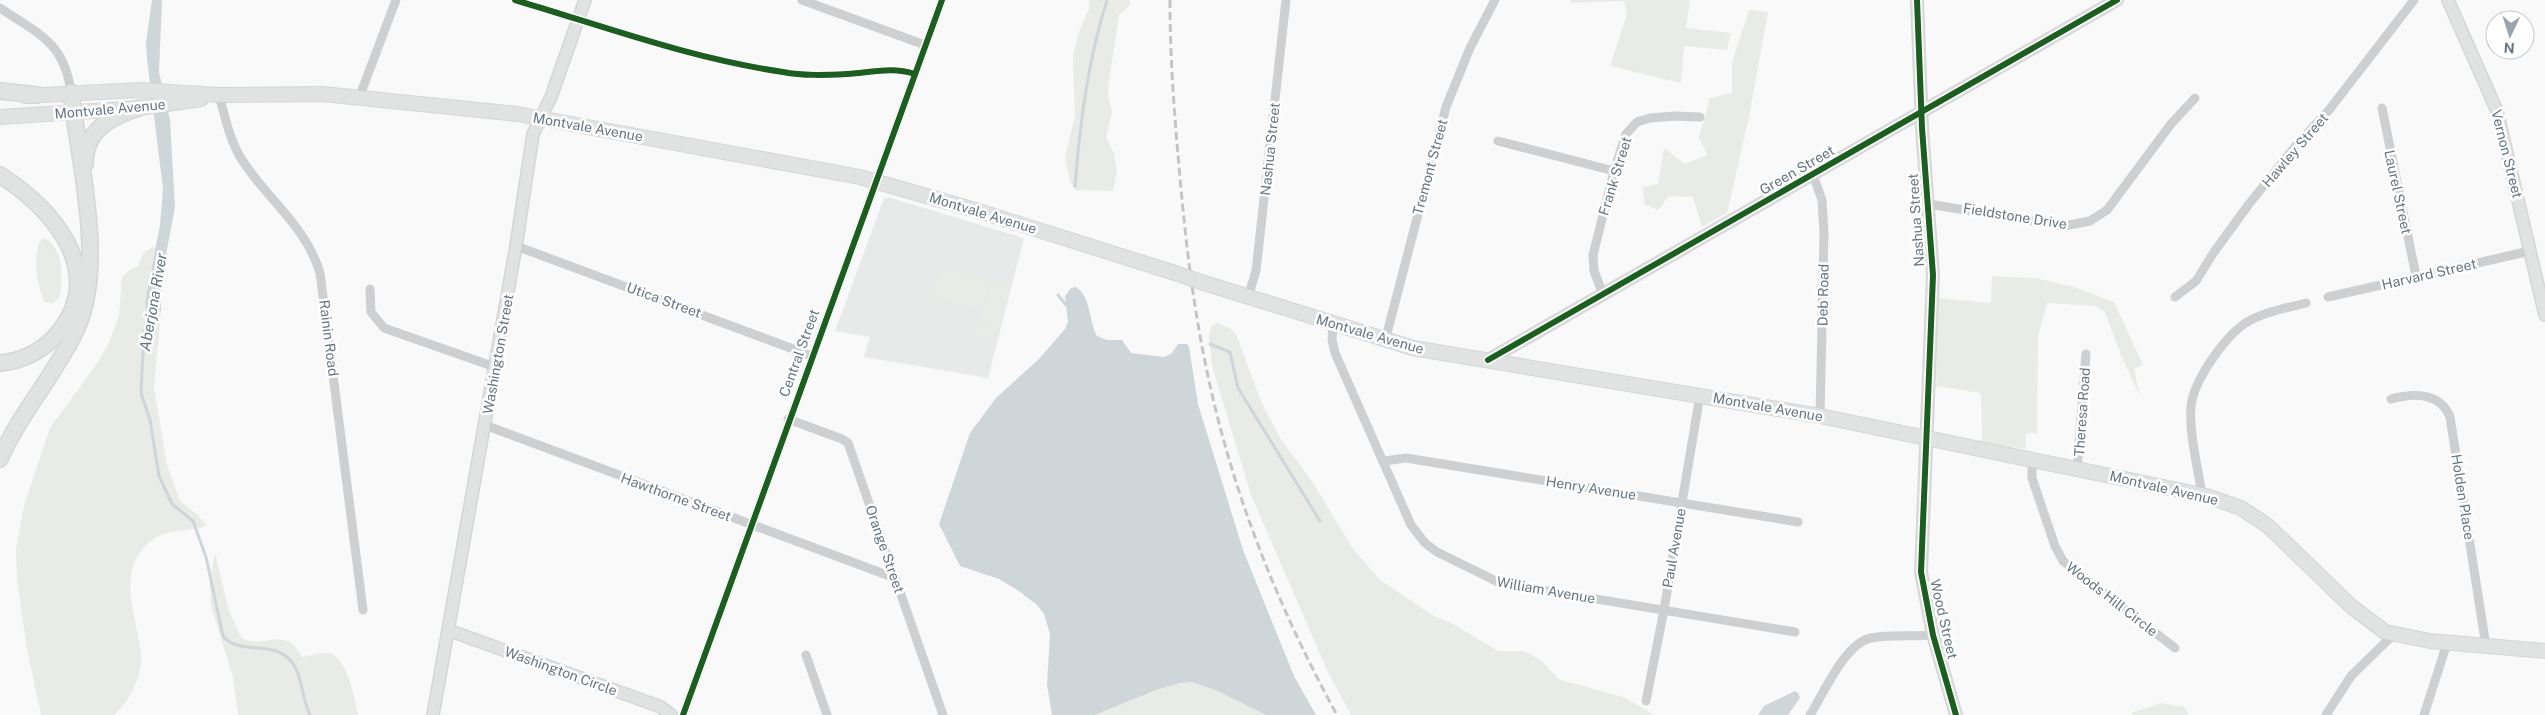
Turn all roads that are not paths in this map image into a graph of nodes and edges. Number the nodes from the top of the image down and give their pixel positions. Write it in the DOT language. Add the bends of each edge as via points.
graph roads {
  1 [pos="396,0"];
  2 [pos="585,0"];
  3 [pos="802,0"];
  4 [pos="942,0"];
  5 [pos="1286,0"];
  6 [pos="1495,0"];
  7 [pos="1917,0"];
  8 [pos="2117,0"];
  9 [pos="2414,0"];
  10 [pos="2448,0"];
  11 [pos="0,8"];
  12 [pos="925,45"];
  13 [pos="0,91"];
  14 [pos="71,92"];
  15 [pos="37,95"];
  16 [pos="219,95"];
  17 [pos="172,97"];
  18 [pos="0,98"];
  19 [pos="359,98"];
  20 [pos="2195,98"];
  21 [pos="139,108"];
  22 [pos="2382,108"];
  23 [pos="74,112"];
  24 [pos="1922,114"];
  25 [pos="0,117"];
  26 [pos="1700,117"];
  27 [pos="539,118"];
  28 [pos="1498,141"];
  29 [pos="1614,171"];
  30 [pos="0,175"];
  31 [pos="1813,175"];
  32 [pos="876,182"];
  33 [pos="1928,204"];
  34 [pos="86,211"];
  35 [pos="516,246"];
  36 [pos="2530,251"];
  37 [pos="2416,276"];
  38 [pos="370,288"];
  39 [pos="1603,294"];
  40 [pos="1248,297"];
  41 [pos="2175,297"];
  42 [pos="2328,297"];
  43 [pos="2306,303"];
  44 [pos="2545,315"];
  45 [pos="1333,324"];
  46 [pos="1385,341"];
  47 [pos="2086,354"];
  48 [pos="812,356"];
  49 [pos="1488,360"];
  50 [pos="0,363"];
  51 [pos="495,367"];
  52 [pos="1700,395"];
  53 [pos="2391,399"];
  54 [pos="1820,416"];
  55 [pos="788,420"];
  56 [pos="485,426"];
  57 [pos="1926,437"];
  58 [pos="0,459"];
  59 [pos="2032,460"];
  60 [pos="1384,461"];
  61 [pos="2077,469"];
  62 [pos="2202,495"];
  63 [pos="1682,503"];
  64 [pos="1798,522"];
  65 [pos="750,524"];
  66 [pos="896,578"];
  67 [pos="363,610"];
  68 [pos="1664,610"];
  69 [pos="448,630"];
  70 [pos="1795,632"];
  71 [pos="1934,635"];
  72 [pos="2393,635"];
  73 [pos="2447,643"];
  74 [pos="2486,646"];
  75 [pos="2174,648"];
  76 [pos="2545,651"];
  77 [pos="806,656"];
  78 [pos="1646,701"];
  79 [pos="433,715"];
  80 [pos="671,715"];
  81 [pos="683,715"];
  82 [pos="827,715"];
  83 [pos="943,715"];
  84 [pos="1810,715"];
  85 [pos="1956,715"];
  86 [pos="2326,715"];
  87 [pos="2424,715"];
  1 -- 19 [label="street"];
  2 -- 27 [label="street, Washington Street" via="551,98"];
  3 -- 12 [label="street"];
  4 -- 12 [label="street, Central Street"];
  5 -- 40 [label="street, Nashua Street" via="1256,271"];
  6 -- 46 [label="street, Tremont Street" via="1449,98"];
  7 -- 24 [label="street, Nashua Street"];
  8 -- 24 [label="street, Green Street"];
  9 -- 41 [label="street, Hawley Street" via="2329,110 2249,204 2198,280"];
  10 -- 36 [label="street, Vernon Street" via="2496,106"];
  11 -- 14 [label="street" via="37,32 57,50 66,65"];
  12 -- 32 [label="street, Central Street"];
  13 -- 15 [label="highway"];
  14 -- 15 [label="main road, Montvale Avenue"];
  14 -- 17 [label="main road, Montvale Avenue" via="139,90"];
  14 -- 23 [label="highway"];
  15 -- 18 [label="main road, Montvale Avenue"];
  16 -- 17 [label="main road, Montvale Avenue"];
  16 -- 19 [label="main road, Montvale Avenue" via="323,94"];
  16 -- 67 [label="street, Rainin Road" via="241,158 303,235 320,273"];
  17 -- 21 [label="main road, Montvale Avenue"];
  19 -- 27 [label="main road, Montvale Avenue" via="456,106"];
  20 -- 33 [label="street, Fieldstone Drive" via="2171,124 2106,210 2084,224 2057,225"];
  21 -- 23 [label="main road, Montvale Avenue"];
  21 -- 34 [label="highway" via="108,120 91,140 85,161"];
  22 -- 37 [label="street, Laurel Street"];
  23 -- 25 [label="main road, Montvale Avenue"];
  23 -- 34 [label="highway"];
  24 -- 31 [label="street, Green Street"];
  24 -- 33 [label="street, Nashua Street"];
  26 -- 29 [label="street, Frank Street" via="1665,116 1637,122 1625,137"];
  27 -- 32 [label="main road, Montvale Avenue"];
  27 -- 35 [label="street, Washington Street" via="532,138"];
  28 -- 29 [label="street"];
  29 -- 39 [label="street, Frank Street" via="1592,262"];
  30 -- 50 [label="highway" via="36,203 58,227 73,256 77,278 72,311 56,335 30,355"];
  31 -- 39 [label="street, Green Street"];
  31 -- 54 [label="street, Deb Road" via="1822,200 1824,233"];
  32 -- 40 [label="main road, Montvale Avenue, bridge"];
  32 -- 48 [label="street, Central Street"];
  33 -- 57 [label="street, Nashua Street" via="1932,284"];
  34 -- 58 [label="highway" via="91,268 81,318 71,340 14,429"];
  35 -- 48 [label="street, Utica Street"];
  35 -- 51 [label="street, Washington Street"];
  36 -- 37 [label="street, Harvard Street"];
  36 -- 44 [label="street, Vernon Street"];
  37 -- 42 [label="street, Harvard Street"];
  38 -- 51 [label="street" via="371,312 384,328"];
  39 -- 49 [label="street, Green Street"];
  40 -- 45 [label="main road, Montvale Avenue"];
  43 -- 62 [label="street" via="2245,324 2229,340 2197,385 2191,419"];
  45 -- 46 [label="main road, Montvale Avenue"];
  45 -- 60 [label="street, William Avenue" via="1335,353"];
  46 -- 49 [label="main road, Montvale Avenue" via="1419,350"];
  47 -- 61 [label="street, Theresa Road"];
  48 -- 55 [label="street, Central Street"];
  49 -- 52 [label="main road, Montvale Avenue"];
  51 -- 56 [label="street, Washington Street"];
  52 -- 54 [label="main road, Montvale Avenue"];
  52 -- 63 [label="street, Paul Avenue"];
  53 -- 74 [label="street, Holden Place" via="2411,395 2430,397 2443,404 2450,414"];
  54 -- 57 [label="main road, Montvale Avenue"];
  55 -- 65 [label="street, Central Street"];
  55 -- 66 [label="street, Orange Street" via="847,442"];
  56 -- 65 [label="street, Hawthorne Street"];
  56 -- 69 [label="street, Washington Street"];
  57 -- 59 [label="main road, Montvale Avenue"];
  57 -- 71 [label="street, Wood Street" via="1921,572"];
  59 -- 61 [label="main road, Montvale Avenue"];
  59 -- 75 [label="street, Woods Hill Circle" via="2032,478 2055,546 2063,560"];
  60 -- 63 [label="street, Henry Avenue" via="1406,458"];
  60 -- 68 [label="street, William Avenue" via="1413,528 1425,543 1443,556 1500,583"];
  61 -- 62 [label="main road, Montvale Avenue"];
  62 -- 72 [label="main road, Montvale Avenue" via="2233,505 2260,520 2284,539 2352,607 2378,628"];
  63 -- 64 [label="street, Henry Avenue"];
  63 -- 68 [label="street, Paul Avenue"];
  65 -- 66 [label="street, Hawthorne Street"];
  65 -- 81 [label="street, Central Street"];
  66 -- 83 [label="street, Orange Street"];
  68 -- 70 [label="street, William Avenue"];
  68 -- 78 [label="street, Paul Avenue"];
  69 -- 79 [label="street, Washington Street"];
  69 -- 80 [label="street, Washington Circle" via="661,707"];
  71 -- 84 [label="street" via="1860,642 1848,653"];
  71 -- 85 [label="street, Wood Street"];
  72 -- 73 [label="main road, Montvale Avenue"];
  72 -- 86 [label="street" via="2351,676"];
  73 -- 74 [label="main road, Montvale Avenue"];
  73 -- 87 [label="street"];
  74 -- 76 [label="main road, Montvale Avenue"];
  77 -- 82 [label="street"];
}
